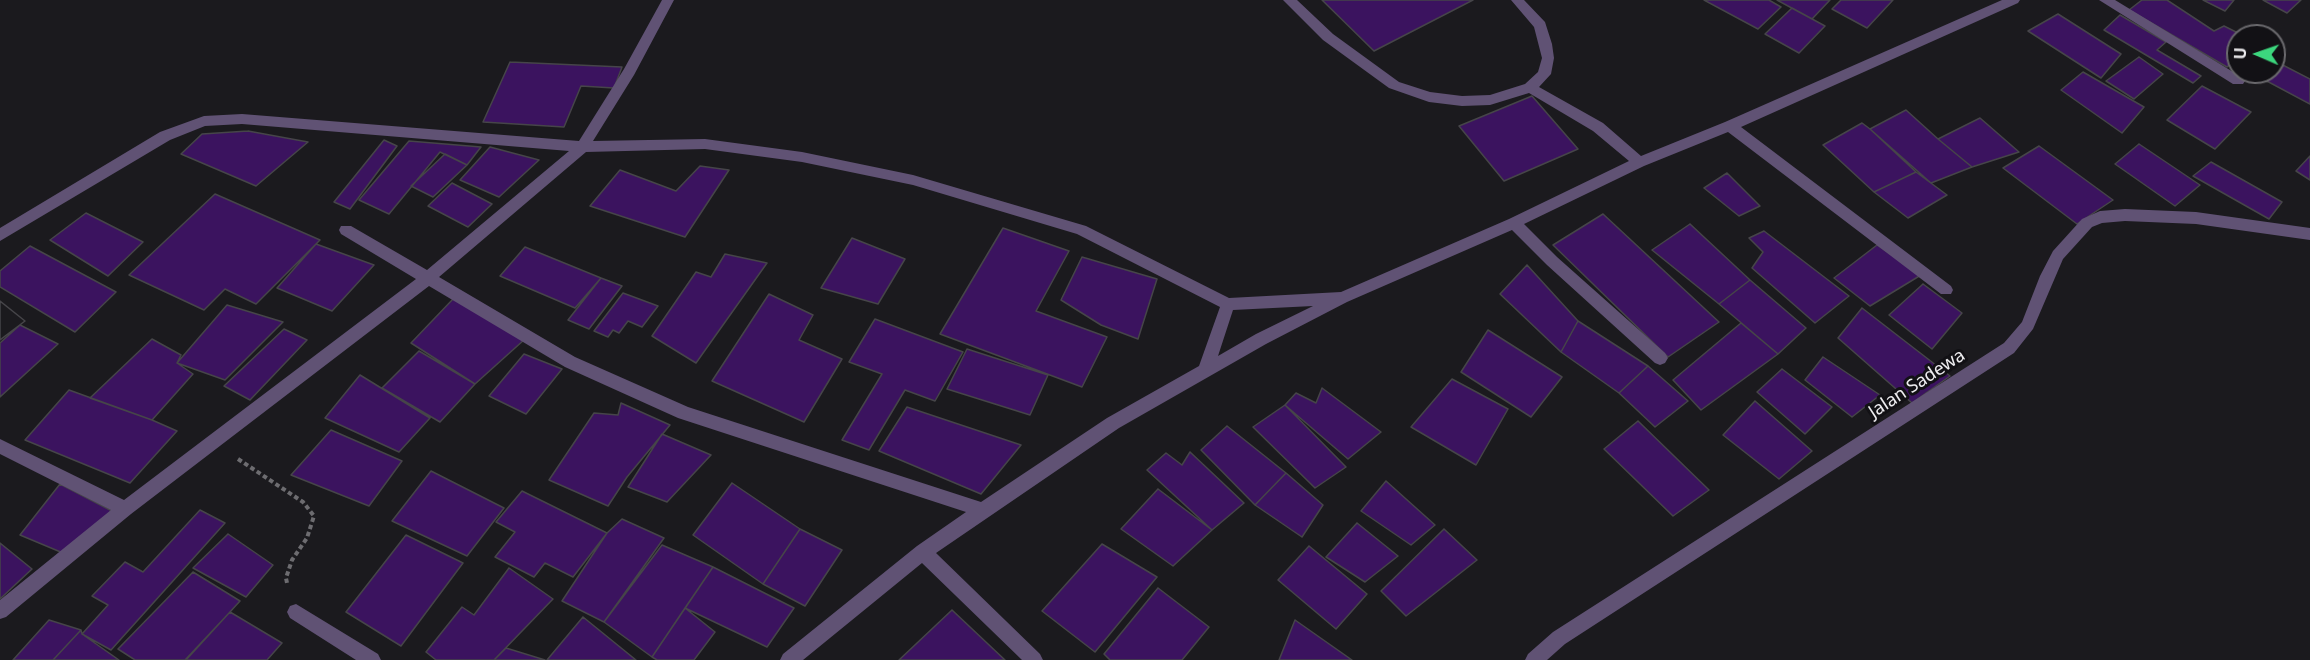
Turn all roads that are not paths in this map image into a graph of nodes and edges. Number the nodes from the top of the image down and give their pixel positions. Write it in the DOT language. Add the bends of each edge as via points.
graph roads {
  1 [pos="668,0"];
  2 [pos="1289,0"];
  3 [pos="1517,0"];
  4 [pos="2014,0"];
  5 [pos="2105,0"];
  6 [pos="2226,74"];
  7 [pos="1530,88"];
  8 [pos="1730,126"];
  9 [pos="584,147"];
  10 [pos="1639,162"];
  11 [pos="1514,223"];
  12 [pos="346,230"];
  13 [pos="2310,234"];
  14 [pos="0,235"];
  15 [pos="427,279"];
  16 [pos="1946,290"];
  17 [pos="1342,298"];
  18 [pos="1228,304"];
  19 [pos="1660,358"];
  20 [pos="1206,369"];
  21 [pos="0,446"];
  22 [pos="125,509"];
  23 [pos="983,510"];
  24 [pos="924,552"];
  25 [pos="0,611"];
  26 [pos="296,612"];
  27 [pos="372,660"];
  28 [pos="789,660"];
  29 [pos="1034,660"];
  30 [pos="1534,660"];
  1 -- 9 [label="street"];
  2 -- 7 [label="street" via="1328,37 1394,85 1430,97 1461,101 1490,100"];
  3 -- 7 [label="street" via="1540,24 1546,44 1544,74"];
  4 -- 8 [label="street"];
  5 -- 6 [label="street"];
  7 -- 10 [label="street" via="1598,127"];
  8 -- 10 [label="street"];
  8 -- 16 [label="street"];
  9 -- 14 [label="street" via="242,119 212,120 165,136"];
  9 -- 15 [label="street"];
  9 -- 18 [label="street" via="705,144 802,157 913,180 1081,230"];
  10 -- 11 [label="street"];
  11 -- 17 [label="street"];
  11 -- 19 [label="street"];
  12 -- 15 [label="street"];
  13 -- 30 [label="street, Jalan Sadewa" via="2196,218 2126,215 2100,217 2087,223 2058,255 2028,325 2009,348 1559,638"];
  15 -- 22 [label="street"];
  15 -- 23 [label="street" via="570,362 684,413"];
  17 -- 18 [label="street"];
  17 -- 20 [label="street"];
  18 -- 20 [label="street"];
  20 -- 23 [label="street" via="1113,423"];
  21 -- 22 [label="street"];
  22 -- 25 [label="street"];
  23 -- 24 [label="street"];
  24 -- 28 [label="street"];
  24 -- 29 [label="street"];
  26 -- 27 [label="street"];
}
